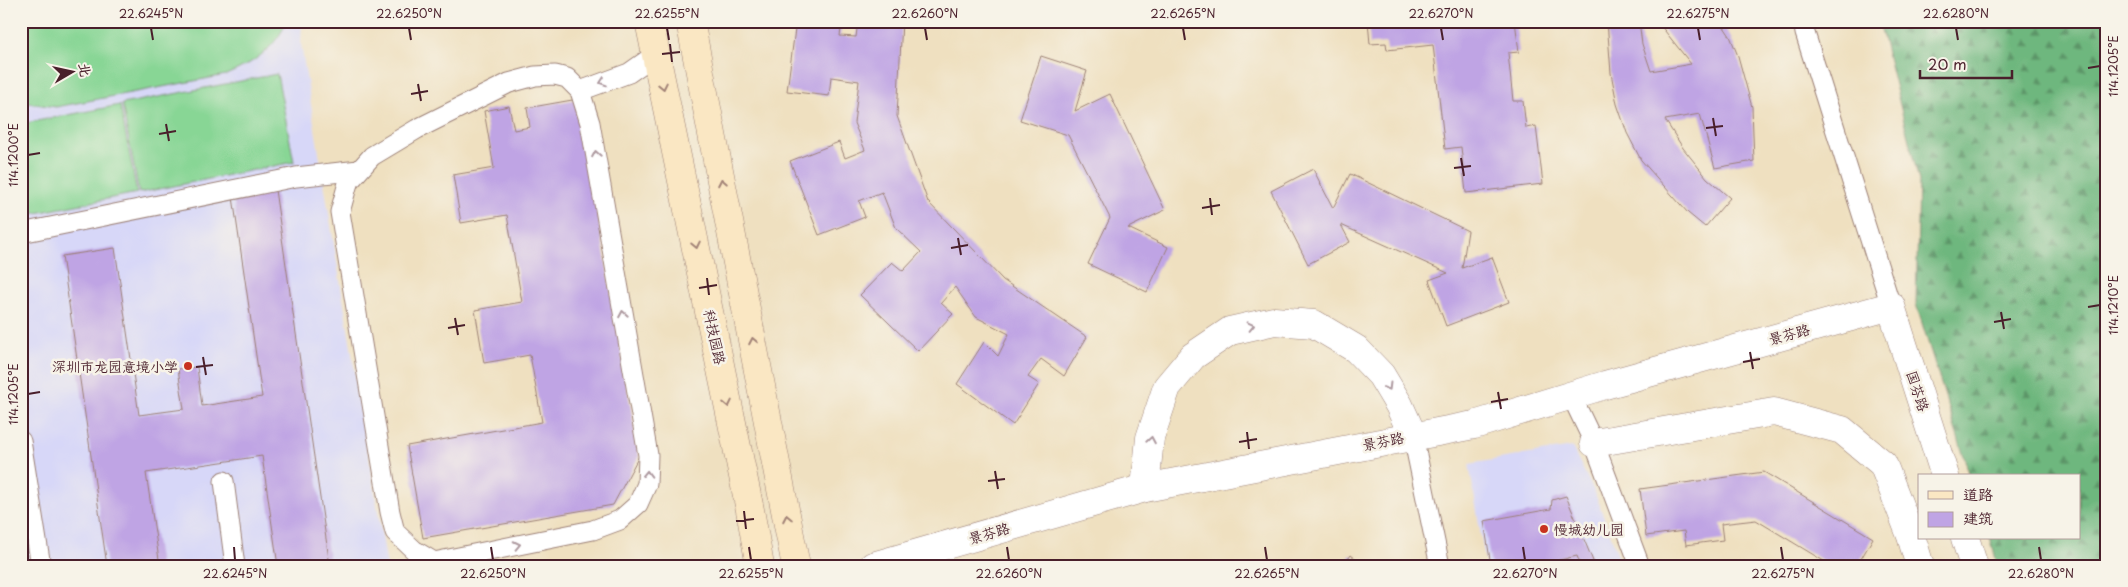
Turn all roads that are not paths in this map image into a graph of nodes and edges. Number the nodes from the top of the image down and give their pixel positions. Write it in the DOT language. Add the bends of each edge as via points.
graph roads {
  1 [pos="649,21"];
  2 [pos="690,21"];
  3 [pos="1803,21"];
  4 [pos="656,54"];
  5 [pos="580,91"];
  6 [pos="359,170"];
  7 [pos="21,233"];
  8 [pos="1890,306"];
  9 [pos="1570,395"];
  10 [pos="1413,436"];
  11 [pos="21,441"];
  12 [pos="1594,443"];
  13 [pos="1944,474"];
  14 [pos="224,481"];
  15 [pos="1145,488"];
  16 [pos="1966,540"];
  17 [pos="435,564"];
  18 [pos="41,566"];
  19 [pos="235,566"];
  20 [pos="760,566"];
  21 [pos="796,566"];
  22 [pos="873,566"];
  23 [pos="1440,566"];
  24 [pos="1640,566"];
  25 [pos="1920,566"];
  26 [pos="1974,566"];
  1 -- 4 [label="main road, 科技园路"];
  21 -- 2 [label="main road, one-way"];
  3 -- 8 [label="lane"];
  4 -- 5 [label="lane, one-way" via="629,73"];
  4 -- 20 [label="main road, 科技园路, one-way"];
  5 -- 6 [label="lane" via="567,78 555,74 509,83 417,129 372,156"];
  17 -- 5 [label="lane, one-way" via="593,530 620,520 638,504 647,484 648,455 590,123"];
  6 -- 7 [label="lane" via="296,177"];
  6 -- 17 [label="lane" via="348,183 340,212 390,512 395,532"];
  8 -- 9 [label="street, 景芬路"];
  8 -- 13 [label="street, 国芬路"];
  9 -- 10 [label="street, 景芬路" via="1474,426"];
  9 -- 12 [label="lane"];
  10 -- 15 [label="street, 景芬路"];
  15 -- 10 [label="street, one-way" via="1150,438 1167,386 1193,356 1230,331 1274,321 1314,324 1356,349 1380,375"];
  10 -- 23 [label="lane"];
  11 -- 18 [label="lane"];
  12 -- 24 [label="lane"];
  12 -- 25 [label="street" via="1774,412 1842,430 1883,464"];
  14 -- 19 [label="lane"];
  15 -- 22 [label="street, 景芬路"];
  16 -- 26 [label="street"];
}
